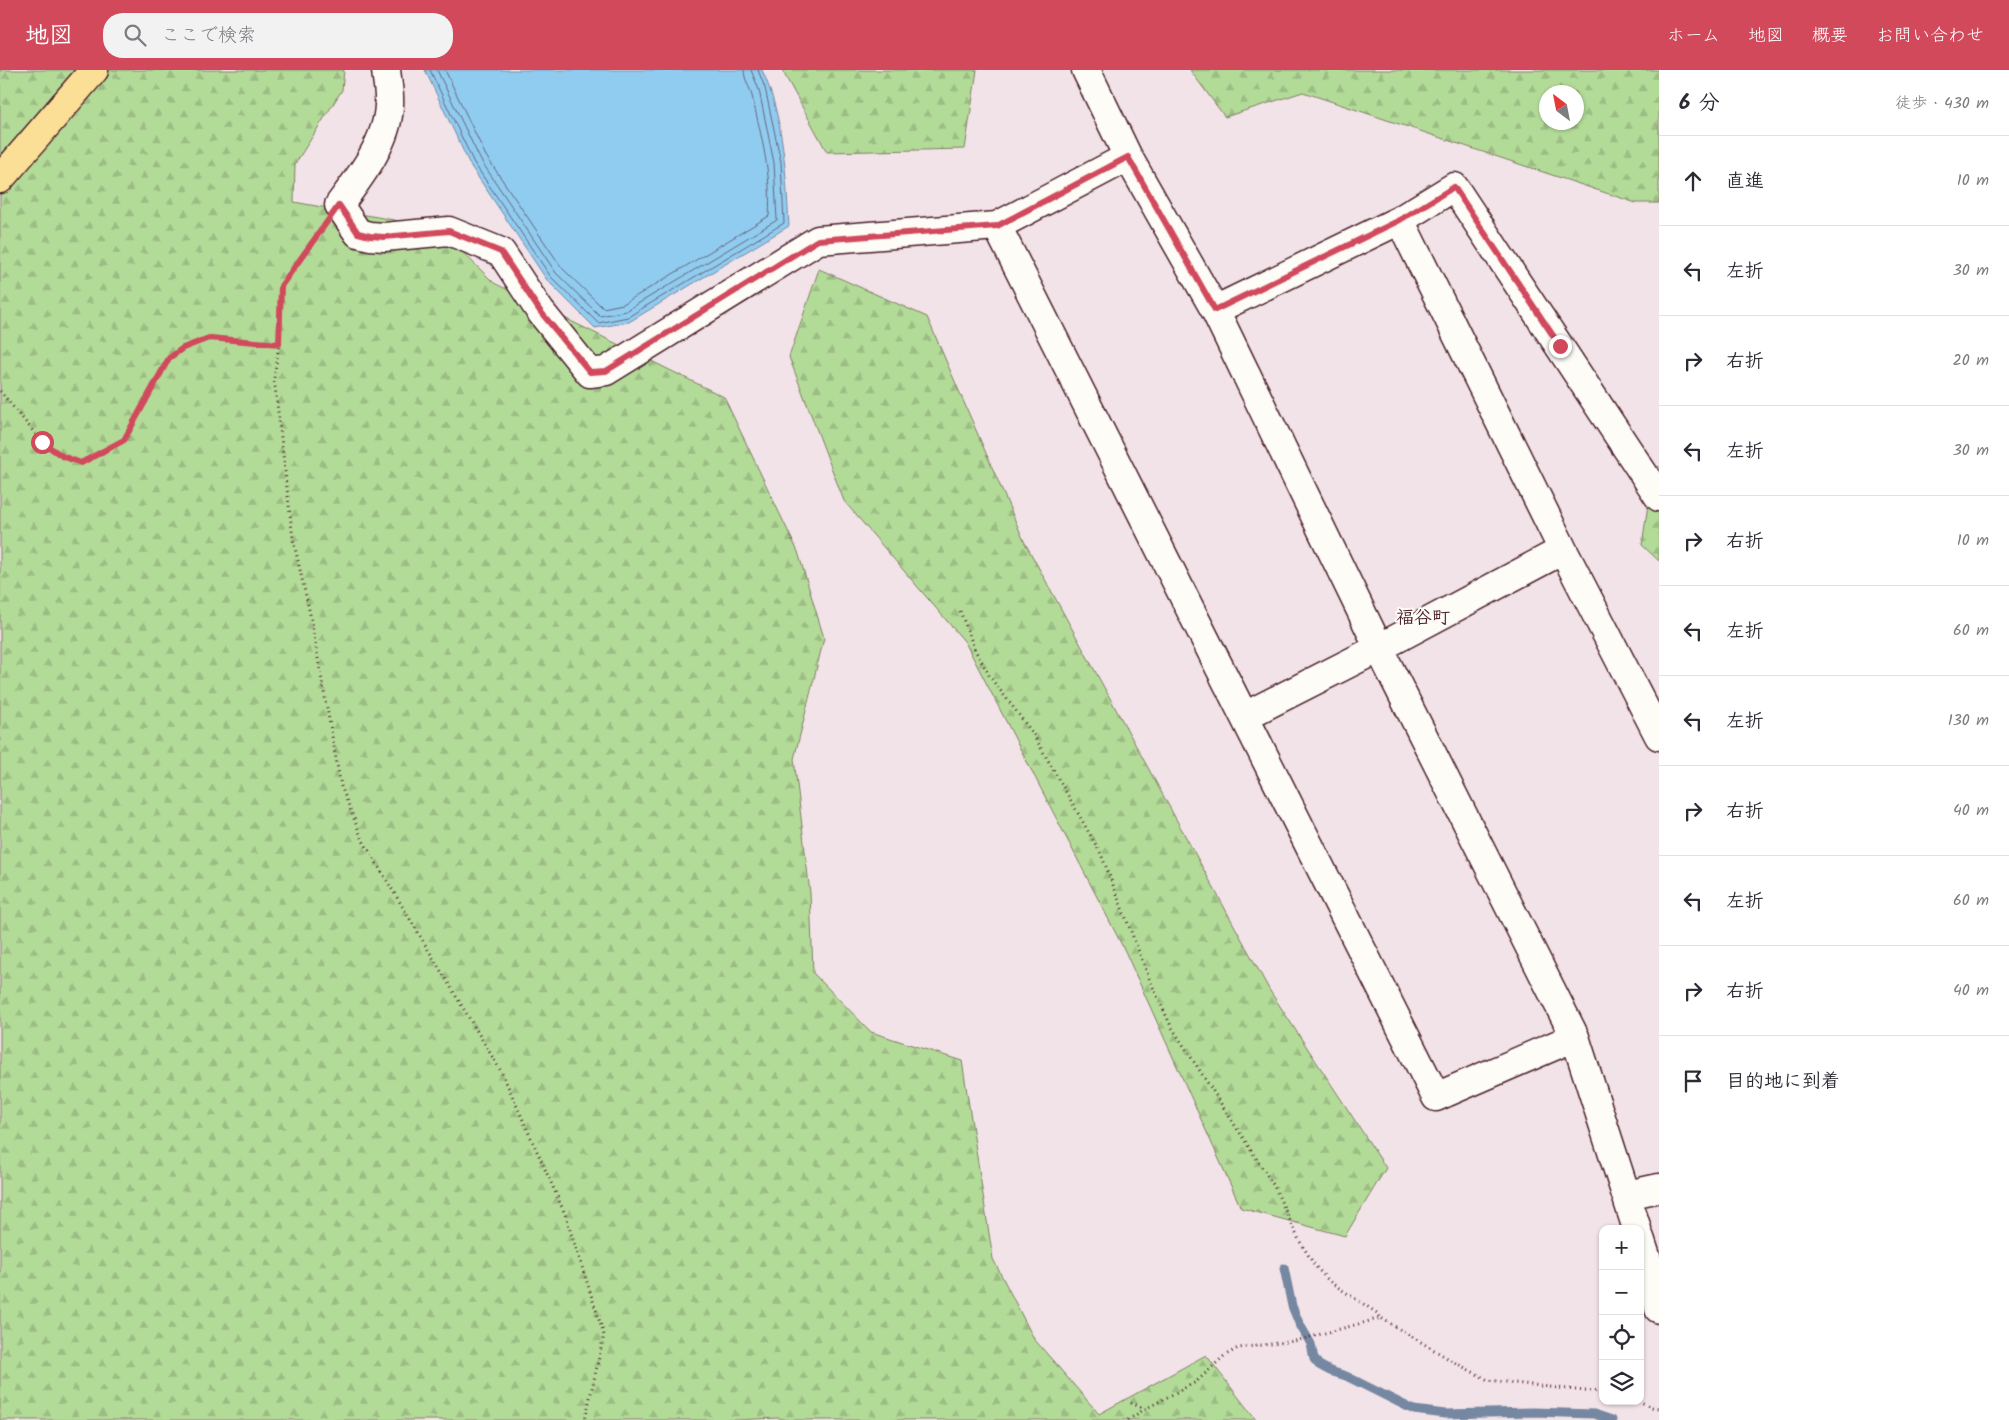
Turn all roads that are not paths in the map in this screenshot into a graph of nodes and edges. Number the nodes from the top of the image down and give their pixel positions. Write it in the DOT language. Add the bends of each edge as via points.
graph roads {
  1 [pos="94,70"];
  2 [pos="386,70"];
  3 [pos="1086,70"];
  4 [pos="1128,157"];
  5 [pos="0,179"];
  6 [pos="1400,220"];
  7 [pos="997,226"];
  8 [pos="1215,310"];
  9 [pos="1659,497"];
  10 [pos="1563,550"];
  11 [pos="1379,648"];
  12 [pos="1245,716"];
  13 [pos="1659,736"];
  14 [pos="1575,1037"];
  15 [pos="1659,1188"];
  16 [pos="1627,1195"];
  17 [pos="1636,1225"];
  18 [pos="1644,1250"];
  19 [pos="1659,1309"];
  1 -- 5 [label="main road"];
  2 -- 7 [label="street" via="390,106 382,138 369,164 339,205 358,233 384,237 449,231 501,252 540,311 590,372 606,371 818,240"];
  3 -- 4 [label="street"];
  4 -- 7 [label="street"];
  4 -- 8 [label="street"];
  6 -- 8 [label="street"];
  6 -- 9 [label="street" via="1454,187"];
  6 -- 10 [label="street"];
  7 -- 12 [label="street"];
  8 -- 11 [label="street"];
  10 -- 11 [label="street"];
  10 -- 13 [label="street"];
  11 -- 12 [label="street"];
  11 -- 14 [label="street"];
  12 -- 14 [label="street" via="1436,1097"];
  14 -- 16 [label="street"];
  15 -- 16 [label="street"];
  16 -- 17 [label="street"];
  18 -- 19 [label="street"];
}
